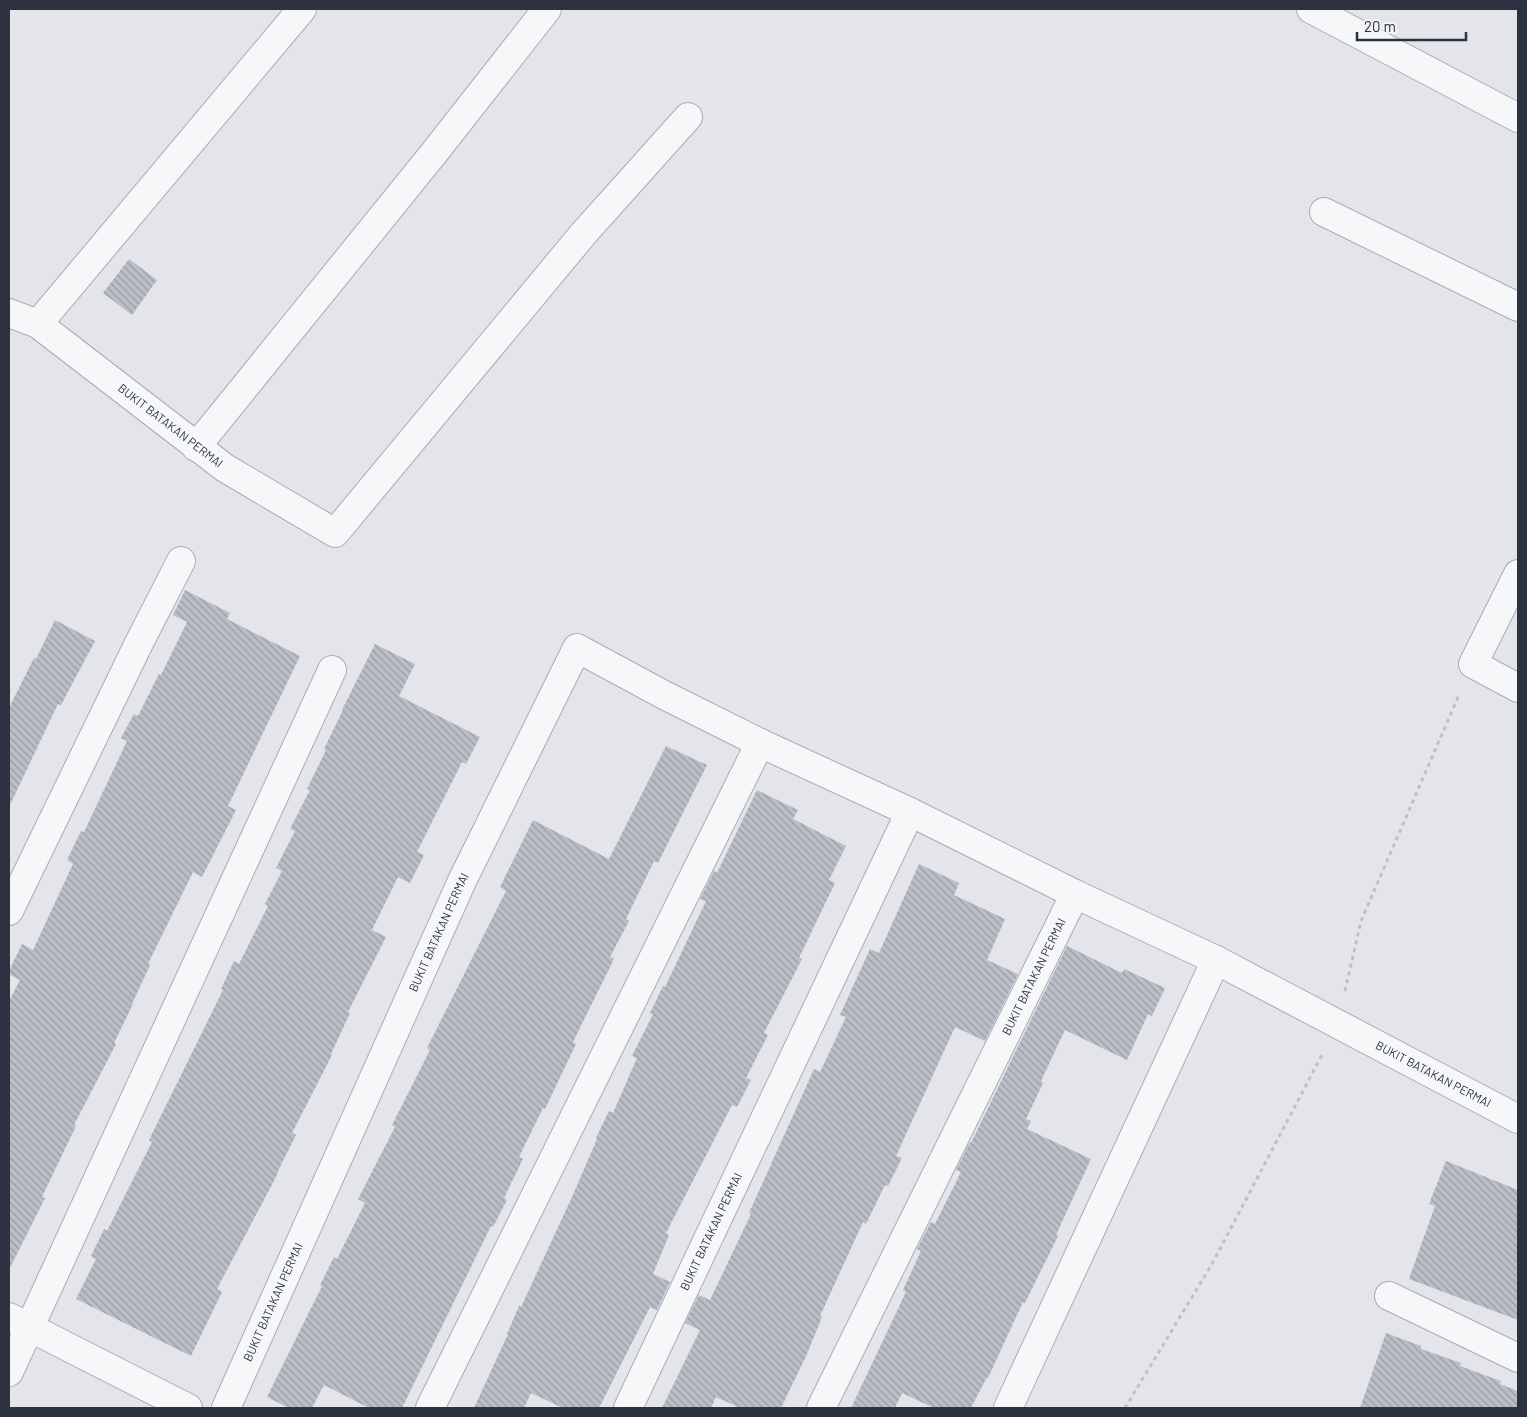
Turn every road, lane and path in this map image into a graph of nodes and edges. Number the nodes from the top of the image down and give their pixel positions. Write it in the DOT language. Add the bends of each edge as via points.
graph roads {
  1 [pos="302,9"];
  2 [pos="547,9"];
  3 [pos="1311,9"];
  4 [pos="688,117"];
  5 [pos="1518,118"];
  6 [pos="1324,212"];
  7 [pos="1518,307"];
  8 [pos="9,313"];
  9 [pos="38,324"];
  10 [pos="196,447"];
  11 [pos="182,561"];
  12 [pos="1518,574"];
  13 [pos="1472,664"];
  14 [pos="332,670"];
  15 [pos="1518,688"];
  16 [pos="760,743"];
  17 [pos="910,812"];
  18 [pos="1075,894"];
  19 [pos="9,911"];
  20 [pos="1216,960"];
  21 [pos="1339,1023"];
  22 [pos="1518,1119"];
  23 [pos="1389,1296"];
  24 [pos="19,1322"];
  25 [pos="1518,1358"];
  26 [pos="9,1372"];
  27 [pos="188,1408"];
  28 [pos="226,1408"];
  29 [pos="430,1408"];
  30 [pos="628,1408"];
  31 [pos="821,1408"];
  32 [pos="1008,1408"];
  33 [pos="1125,1408"];
  1 -- 9 [label="street"];
  2 -- 10 [label="street"];
  3 -- 5 [label="street"];
  4 -- 10 [label="street, BUKIT BATAKAN PERMAI" via="584,233 335,533 225,468"];
  6 -- 7 [label="street"];
  8 -- 9 [label="street, BUKIT BATAKAN PERMAI"];
  9 -- 10 [label="street, BUKIT BATAKAN PERMAI"];
  11 -- 19 [label="street"];
  12 -- 13 [label="street"];
  13 -- 15 [label="street"];
  13 -- 21 [label="path" via="1360,921"];
  14 -- 24 [label="street"];
  16 -- 17 [label="street, BUKIT BATAKAN PERMAI"];
  16 -- 28 [label="street, BUKIT BATAKAN PERMAI" via="577,648 462,881"];
  16 -- 29 [label="street"];
  17 -- 18 [label="street, BUKIT BATAKAN PERMAI"];
  17 -- 30 [label="street, BUKIT BATAKAN PERMAI"];
  18 -- 20 [label="street, BUKIT BATAKAN PERMAI"];
  18 -- 31 [label="street, BUKIT BATAKAN PERMAI"];
  20 -- 21 [label="street, BUKIT BATAKAN PERMAI"];
  20 -- 32 [label="street"];
  21 -- 22 [label="street, BUKIT BATAKAN PERMAI"];
  21 -- 33 [label="path" via="1212,1264"];
  23 -- 25 [label="street"];
  24 -- 26 [label="street"];
  24 -- 27 [label="street"];
}
